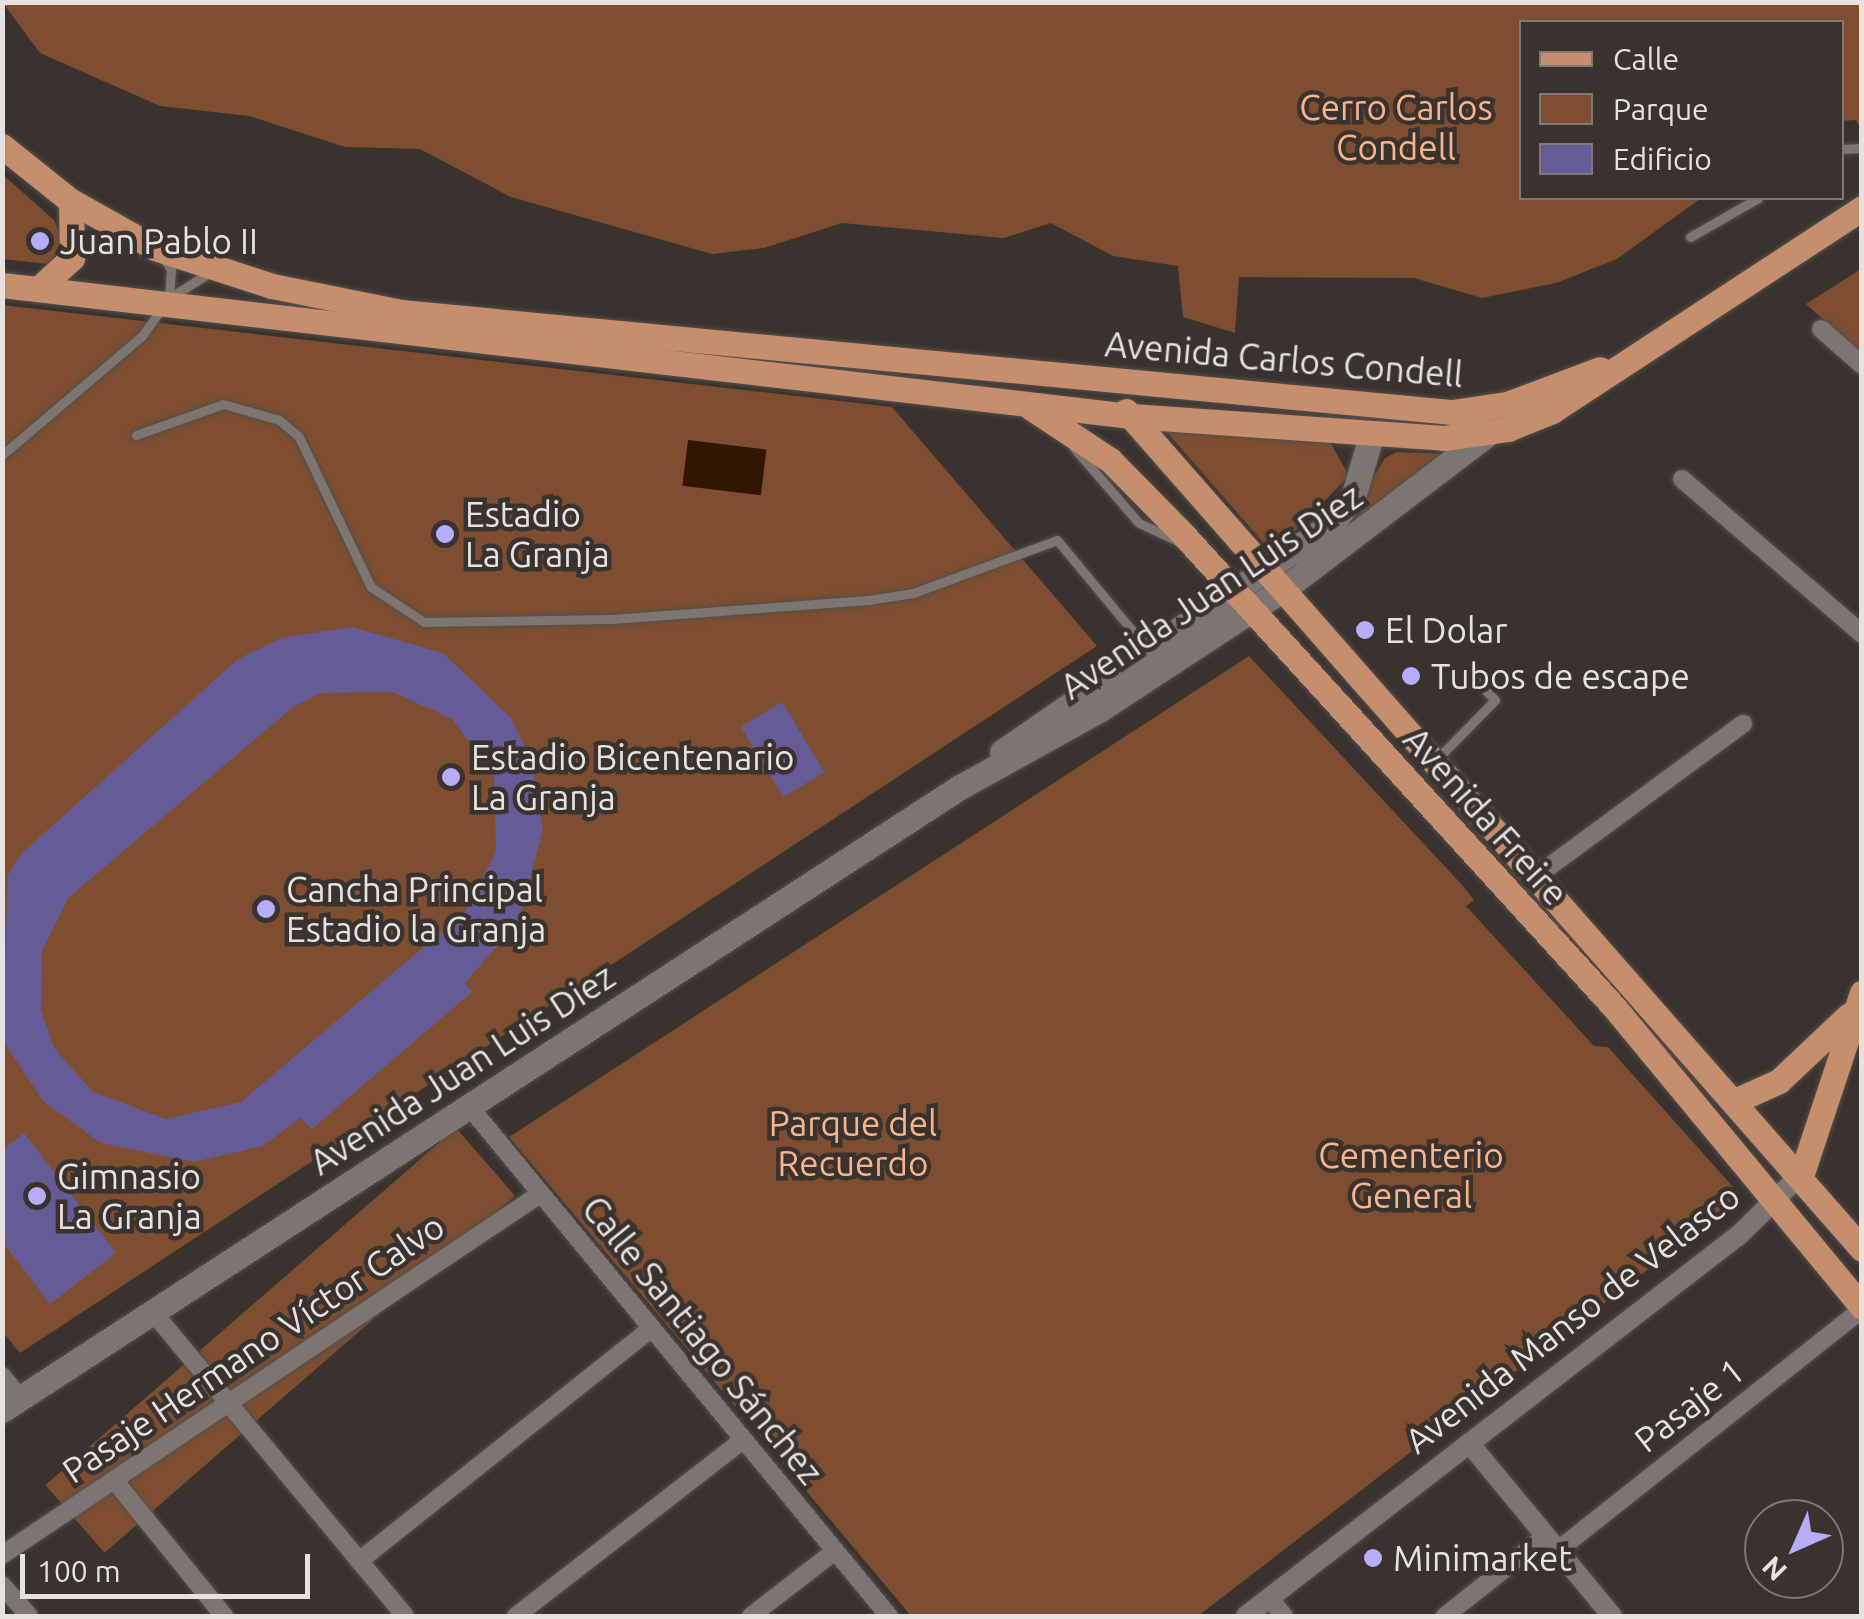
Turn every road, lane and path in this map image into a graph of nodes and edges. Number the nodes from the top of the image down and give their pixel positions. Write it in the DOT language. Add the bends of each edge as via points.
graph roads {
  1 [pos="2,146"];
  2 [pos="1755,200"];
  3 [pos="71,201"];
  4 [pos="1862,208"];
  5 [pos="1690,237"];
  6 [pos="155,248"];
  7 [pos="214,270"];
  8 [pos="2,285"];
  9 [pos="38,289"];
  10 [pos="168,301"];
  11 [pos="1821,329"];
  12 [pos="1862,365"];
  13 [pos="1610,366"];
  14 [pos="1086,378"];
  15 [pos="1026,404"];
  16 [pos="1413,409"];
  17 [pos="1131,416"];
  18 [pos="1487,434"];
  19 [pos="136,435"];
  20 [pos="2,436"];
  21 [pos="1371,436"];
  22 [pos="12,446"];
  23 [pos="2,455"];
  24 [pos="1682,479"];
  25 [pos="1276,579"];
  26 [pos="1243,601"];
  27 [pos="1862,634"];
  28 [pos="1139,652"];
  29 [pos="1474,678"];
  30 [pos="1743,724"];
  31 [pos="1436,760"];
  32 [pos="960,787"];
  33 [pos="1538,875"];
  34 [pos="1858,1009"];
  35 [pos="1737,1100"];
  36 [pos="468,1105"];
  37 [pos="1802,1173"];
  38 [pos="540,1194"];
  39 [pos="1778,1200"];
  40 [pos="1862,1250"];
  41 [pos="1862,1308"];
  42 [pos="152,1312"];
  43 [pos="651,1330"];
  44 [pos="2,1376"];
  45 [pos="11,1404"];
  46 [pos="229,1404"];
  47 [pos="743,1440"];
  48 [pos="1469,1443"];
  49 [pos="114,1480"];
  50 [pos="1552,1544"];
  51 [pos="834,1551"];
  52 [pos="2,1556"];
  53 [pos="360,1561"];
  54 [pos="2,1585"];
  55 [pos="1269,1598"];
  56 [pos="28,1616"];
  57 [pos="224,1616"];
  58 [pos="405,1616"];
  59 [pos="516,1616"];
  60 [pos="751,1616"];
  61 [pos="890,1616"];
  62 [pos="1246,1616"];
  63 [pos="1284,1616"];
  64 [pos="1446,1616"];
  65 [pos="1610,1616"];
  1 -- 3 [label="main road, Avenida Carlos Condell"];
  2 -- 5 [label="lane"];
  3 -- 6 [label="main road, Avenida Carlos Condell"];
  3 -- 9 [label="main road" via="72,258"];
  4 -- 13 [label="main road"];
  6 -- 7 [label="main road, Avenida Carlos Condell"];
  6 -- 10 [label="lane" via="171,269"];
  7 -- 10 [label="lane"];
  7 -- 14 [label="main road, Avenida Carlos Condell" via="401,312"];
  8 -- 9 [label="main road, Avenida Carlos Condell"];
  9 -- 10 [label="main road, Avenida Carlos Condell"];
  10 -- 15 [label="main road, Avenida Carlos Condell" via="290,321 776,370"];
  10 -- 22 [label="lane" via="142,336"];
  11 -- 12 [label="street"];
  13 -- 16 [label="main road, Avenida Carlos Condell" via="1507,404"];
  13 -- 18 [label="main road, Avenida Carlos Condell" via="1552,411"];
  14 -- 16 [label="main road, Avenida Carlos Condell"];
  14 -- 17 [label="main road, Avenida Freire"];
  15 -- 17 [label="main road, Avenida Carlos Condell"];
  15 -- 26 [label="main road, Avenida Freire" via="1119,468"];
  16 -- 21 [label="main road"];
  17 -- 21 [label="main road, Avenida Carlos Condell"];
  17 -- 25 [label="main road, Avenida Freire"];
  18 -- 21 [label="main road, Avenida Carlos Condell"];
  18 -- 25 [label="main road, Avenida Juan Luis Diez"];
  19 -- 28 [label="lane" via="223,404 279,420 299,437 371,587 424,622 611,619 868,600 913,593 1057,540 1132,629"];
  20 -- 22 [label="lane"];
  21 -- 25 [label="main road, Avenida Juan Luis Diez" via="1342,513"];
  22 -- 23 [label="lane"];
  24 -- 27 [label="street"];
  25 -- 26 [label="main road, Avenida Juan Luis Diez"];
  25 -- 31 [label="main road, Avenida Freire"];
  26 -- 28 [label="main road, Avenida Juan Luis Diez"];
  26 -- 32 [label="main road, Avenida Juan Luis Diez" via="1099,710"];
  26 -- 39 [label="main road, Avenida Freire"];
  28 -- 32 [label="main road, Avenida Juan Luis Diez"];
  29 -- 31 [label="lane" via="1495,700"];
  30 -- 33 [label="street"];
  31 -- 33 [label="main road, Avenida Freire"];
  32 -- 36 [label="main road, Avenida Juan Luis Diez"];
  33 -- 35 [label="main road, Avenida Freire"];
  34 -- 35 [label="main road, Avenida Manso de Velasco" via="1780,1081"];
  34 -- 37 [label="main road, Avenida Manso de Velasco"];
  35 -- 37 [label="main road, Avenida Freire"];
  36 -- 38 [label="street, Calle Santiago Sánchez"];
  36 -- 42 [label="main road, Avenida Juan Luis Diez"];
  37 -- 39 [label="street, Avenida Manso de Velasco"];
  37 -- 40 [label="main road, Avenida Freire"];
  38 -- 43 [label="street, Calle Santiago Sánchez"];
  38 -- 46 [label="street, Pasaje Hermano Víctor Calvo"];
  39 -- 41 [label="main road, Avenida Freire"];
  39 -- 48 [label="street, Avenida Manso de Velasco"];
  41 -- 50 [label="street, Pasaje 1"];
  42 -- 45 [label="main road, Avenida Juan Luis Diez"];
  42 -- 46 [label="street"];
  43 -- 47 [label="street, Calle Santiago Sánchez"];
  43 -- 53 [label="street"];
  44 -- 45 [label="street"];
  46 -- 49 [label="street, Pasaje Hermano Víctor Calvo"];
  46 -- 53 [label="street"];
  47 -- 51 [label="street, Calle Santiago Sánchez"];
  47 -- 59 [label="street"];
  48 -- 50 [label="street"];
  48 -- 55 [label="street, Avenida Manso de Velasco"];
  49 -- 52 [label="street, Pasaje Hermano Víctor Calvo"];
  49 -- 57 [label="street"];
  50 -- 64 [label="street, Pasaje 1"];
  50 -- 65 [label="street"];
  51 -- 60 [label="street"];
  51 -- 61 [label="street, Calle Santiago Sánchez"];
  53 -- 58 [label="street"];
  54 -- 56 [label="street"];
  55 -- 62 [label="street, Avenida Manso de Velasco"];
  55 -- 63 [label="street"];
}
